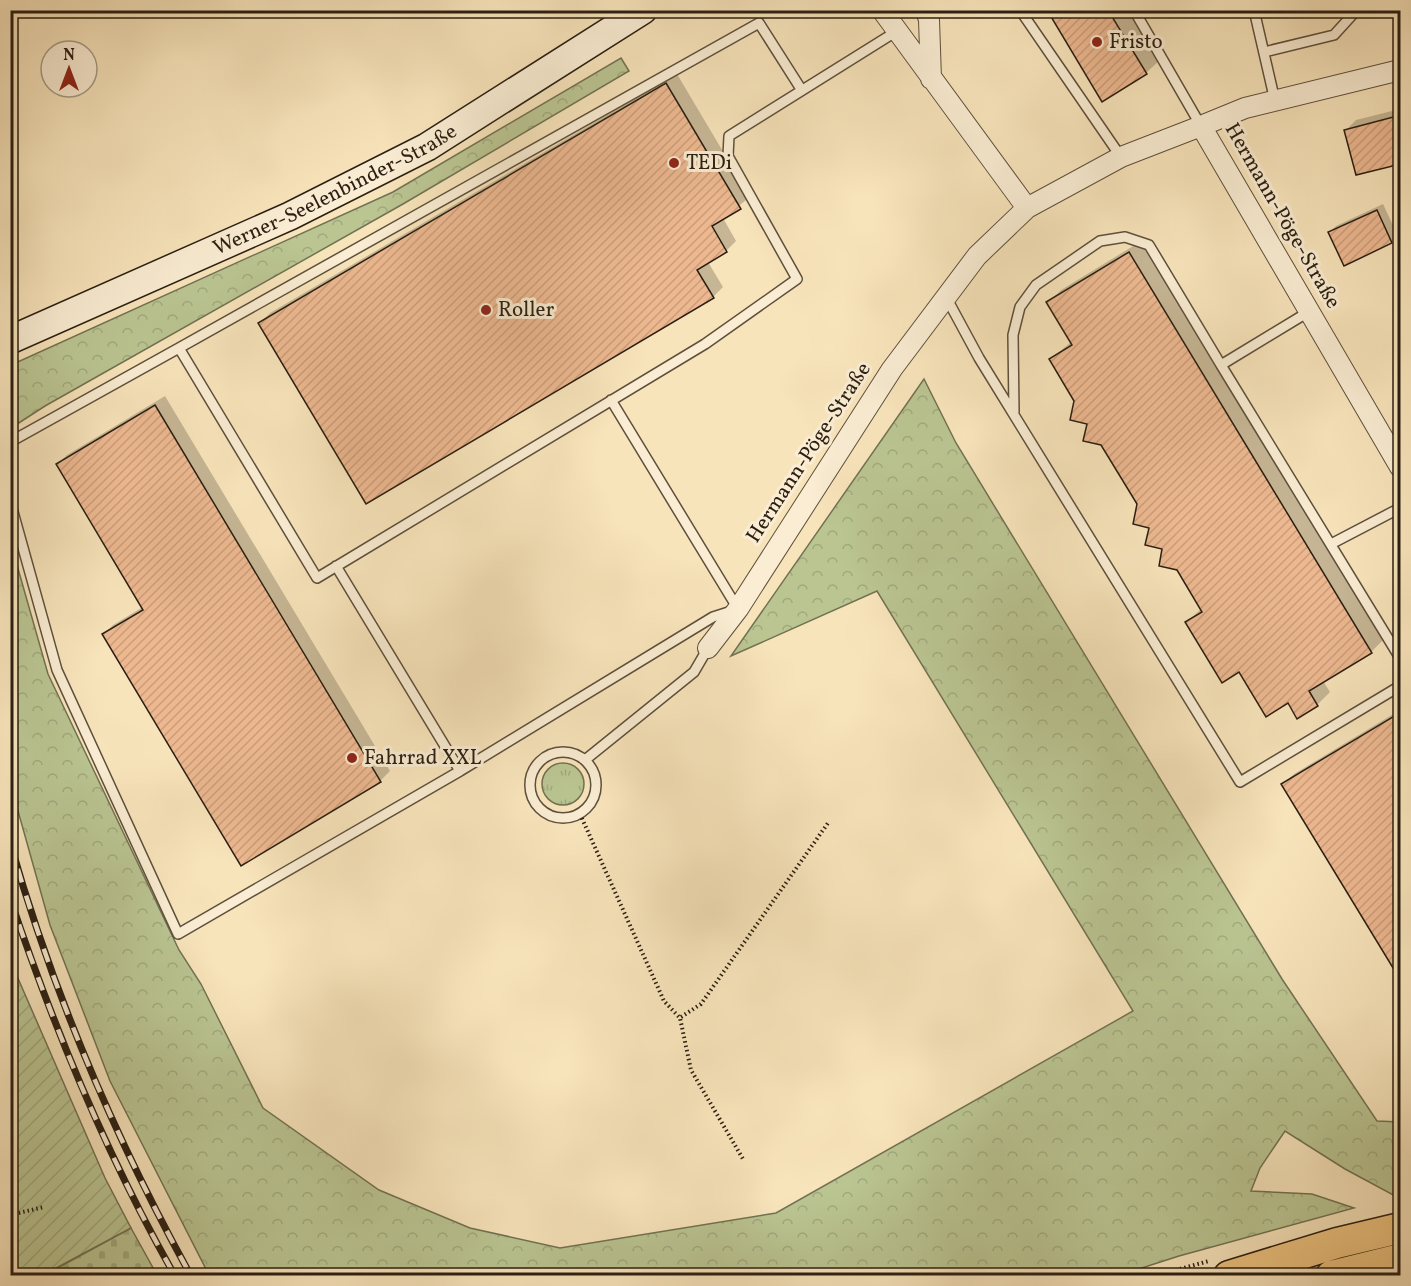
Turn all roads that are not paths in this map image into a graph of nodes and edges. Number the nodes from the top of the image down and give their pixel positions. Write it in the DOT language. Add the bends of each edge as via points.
graph roads {
  1 [pos="643,10"];
  2 [pos="882,10"];
  3 [pos="926,10"];
  4 [pos="1020,10"];
  5 [pos="1134,10"];
  6 [pos="1254,10"];
  7 [pos="1364,10"];
  8 [pos="897,31"];
  9 [pos="1264,52"];
  10 [pos="1401,70"];
  11 [pos="931,79"];
  12 [pos="801,89"];
  13 [pos="1275,101"];
  14 [pos="1201,126"];
  15 [pos="1121,157"];
  16 [pos="1027,208"];
  17 [pos="946,297"];
  18 [pos="1310,311"];
  19 [pos="10,340"];
  20 [pos="179,348"];
  21 [pos="1221,365"];
  22 [pos="611,400"];
  23 [pos="1014,414"];
  24 [pos="10,442"];
  25 [pos="1401,467"];
  26 [pos="10,501"];
  27 [pos="1401,507"];
  28 [pos="1331,544"];
  29 [pos="336,566"];
  30 [pos="738,609"];
  31 [pos="708,648"];
  32 [pos="1401,658"];
  33 [pos="1401,686"];
  34 [pos="585,760"];
  35 [pos="460,771"];
  36 [pos="1390,1230"];
  37 [pos="1401,1259"];
  38 [pos="1229,1275"];
  39 [pos="1331,1275"];
  1 -- 19 [label="main road, Werner-Seelenbinder-Straße" via="427,147 290,216"];
  2 -- 8 [label="street"];
  3 -- 11 [label="street"];
  4 -- 15 [label="lane"];
  5 -- 14 [label="lane"];
  6 -- 9 [label="lane"];
  7 -- 9 [label="lane" via="1354,13 1334,35"];
  8 -- 11 [label="street"];
  8 -- 12 [label="lane"];
  9 -- 13 [label="lane"];
  10 -- 13 [label="street"];
  11 -- 16 [label="street"];
  12 -- 20 [label="lane" via="759,22"];
  12 -- 22 [label="lane" via="729,136 728,156 797,279 705,344"];
  13 -- 14 [label="street"];
  14 -- 15 [label="street, Hermann-Pöge-Straße"];
  14 -- 18 [label="street, Hermann-Pöge-Straße"];
  15 -- 16 [label="street, Hermann-Pöge-Straße"];
  16 -- 17 [label="street, Hermann-Pöge-Straße" via="977,255"];
  17 -- 23 [label="lane"];
  17 -- 30 [label="street, Hermann-Pöge-Straße" via="892,369"];
  18 -- 21 [label="lane"];
  18 -- 25 [label="street, Hermann-Pöge-Straße"];
  20 -- 24 [label="lane"];
  20 -- 29 [label="lane" via="317,578"];
  21 -- 23 [label="lane" via="1149,245 1125,237 1100,241 1036,285 1020,307 1012,335"];
  21 -- 28 [label="lane"];
  22 -- 29 [label="lane"];
  22 -- 30 [label="lane"];
  23 -- 33 [label="lane" via="1240,782"];
  26 -- 35 [label="lane" via="57,670 178,934"];
  27 -- 28 [label="lane"];
  28 -- 32 [label="lane"];
  29 -- 35 [label="lane"];
  30 -- 31 [label="street, Hermann-Pöge-Straße"];
  30 -- 35 [label="lane" via="713,617"];
  31 -- 34 [label="lane" via="694,672"];
  34 -- 34 [label="lane" via="576,754 554,753 536,766 530,787 538,807 547,814 569,818 588,807 596,778"];
  36 -- 38 [label="main road"];
  37 -- 39 [label="main road"];
}
